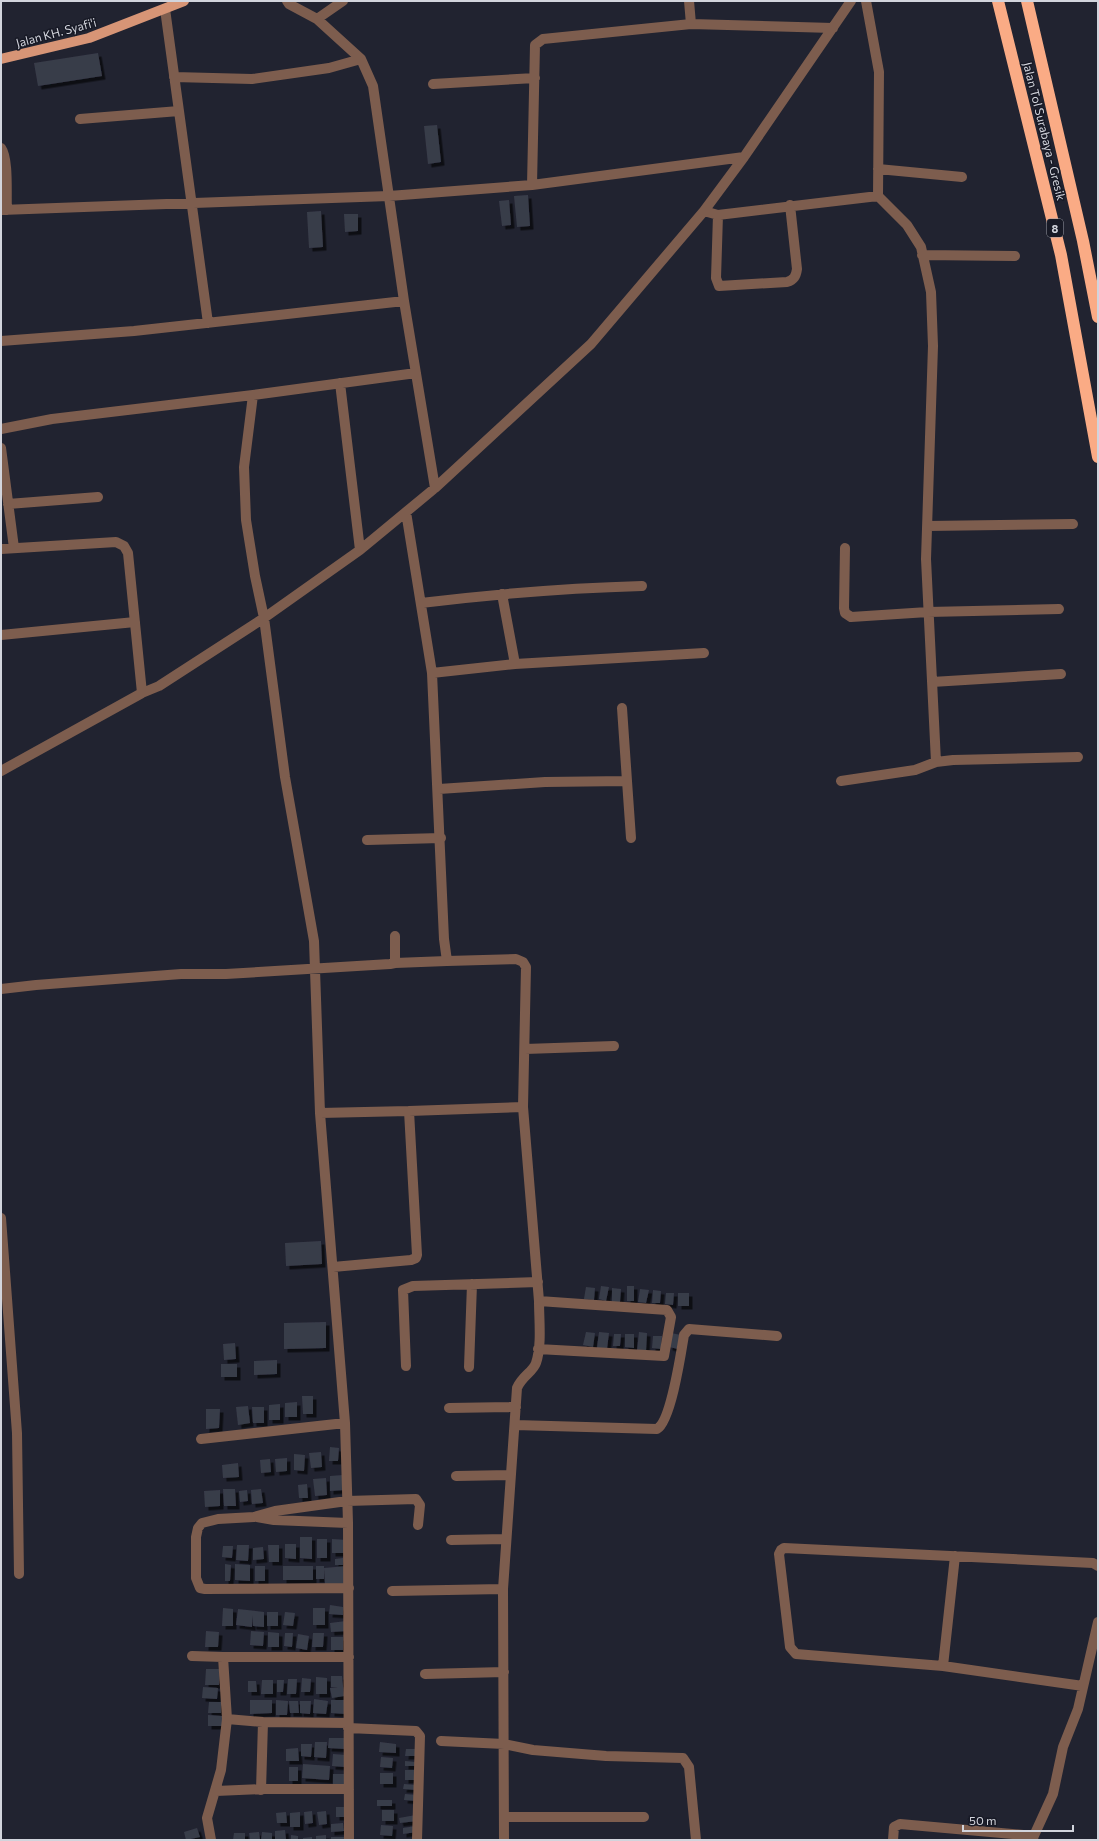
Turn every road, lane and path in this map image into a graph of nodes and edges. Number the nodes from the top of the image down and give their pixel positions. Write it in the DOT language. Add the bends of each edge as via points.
graph roads {
  1 [pos="184,1"];
  2 [pos="286,1"];
  3 [pos="343,1"];
  4 [pos="689,1"];
  5 [pos="851,1"];
  6 [pos="866,1"];
  7 [pos="998,1"];
  8 [pos="1027,1"];
  9 [pos="166,9"];
  10 [pos="317,19"];
  11 [pos="691,24"];
  12 [pos="833,28"];
  13 [pos="1,59"];
  14 [pos="361,59"];
  15 [pos="174,77"];
  16 [pos="535,78"];
  17 [pos="432,84"];
  18 [pos="179,111"];
  19 [pos="80,119"];
  20 [pos="1,148"];
  21 [pos="744,156"];
  22 [pos="878,169"];
  23 [pos="962,177"];
  24 [pos="532,185"];
  25 [pos="389,196"];
  26 [pos="878,196"];
  27 [pos="191,203"];
  28 [pos="790,205"];
  29 [pos="4,210"];
  30 [pos="704,211"];
  31 [pos="718,215"];
  32 [pos="922,255"];
  33 [pos="1015,256"];
  34 [pos="404,301"];
  35 [pos="1098,317"];
  36 [pos="208,323"];
  37 [pos="1,341"];
  38 [pos="416,373"];
  39 [pos="340,383"];
  40 [pos="253,395"];
  41 [pos="1,429"];
  42 [pos="1,448"];
  43 [pos="1098,457"];
  44 [pos="435,488"];
  45 [pos="98,496"];
  46 [pos="8,504"];
  47 [pos="406,512"];
  48 [pos="1073,524"];
  49 [pos="927,526"];
  50 [pos="14,548"];
  51 [pos="845,548"];
  52 [pos="1,549"];
  53 [pos="360,550"];
  54 [pos="642,586"];
  55 [pos="502,594"];
  56 [pos="421,603"];
  57 [pos="1059,609"];
  58 [pos="928,612"];
  59 [pos="264,618"];
  60 [pos="135,622"];
  61 [pos="1,635"];
  62 [pos="704,653"];
  63 [pos="515,664"];
  64 [pos="432,673"];
  65 [pos="1062,674"];
  66 [pos="932,682"];
  67 [pos="142,693"];
  68 [pos="622,708"];
  69 [pos="1078,757"];
  70 [pos="936,762"];
  71 [pos="1,771"];
  72 [pos="627,781"];
  73 [pos="841,781"];
  74 [pos="439,789"];
  75 [pos="441,838"];
  76 [pos="631,838"];
  77 [pos="367,840"];
  78 [pos="395,936"];
  79 [pos="447,961"];
  80 [pos="395,963"];
  81 [pos="314,970"];
  82 [pos="1,989"];
  83 [pos="614,1046"];
  84 [pos="526,1049"];
  85 [pos="523,1107"];
  86 [pos="409,1111"];
  87 [pos="320,1113"];
  88 [pos="1,1218"];
  89 [pos="332,1267"];
  90 [pos="538,1282"];
  91 [pos="472,1284"];
  92 [pos="539,1301"];
  93 [pos="777,1336"];
  94 [pos="538,1349"];
  95 [pos="406,1366"];
  96 [pos="469,1367"];
  97 [pos="516,1407"];
  98 [pos="449,1408"];
  99 [pos="345,1423"];
  100 [pos="514,1425"];
  101 [pos="201,1439"];
  102 [pos="511,1475"];
  103 [pos="456,1476"];
  104 [pos="347,1501"];
  105 [pos="254,1517"];
  106 [pos="348,1523"];
  107 [pos="418,1525"];
  108 [pos="506,1539"];
  109 [pos="451,1540"];
  110 [pos="955,1556"];
  111 [pos="1098,1566"];
  112 [pos="18,1574"];
  113 [pos="349,1588"];
  114 [pos="503,1589"];
  115 [pos="392,1591"];
  116 [pos="1098,1622"];
  117 [pos="192,1656"];
  118 [pos="223,1657"];
  119 [pos="349,1657"];
  120 [pos="943,1666"];
  121 [pos="504,1672"];
  122 [pos="425,1674"];
  123 [pos="1083,1686"];
  124 [pos="227,1719"];
  125 [pos="263,1722"];
  126 [pos="348,1726"];
  127 [pos="441,1741"];
  128 [pos="504,1744"];
  129 [pos="349,1789"];
  130 [pos="261,1790"];
  131 [pos="216,1791"];
  132 [pos="505,1817"];
  133 [pos="644,1817"];
  134 [pos="1033,1838"];
  135 [pos="211,1840"];
  136 [pos="349,1840"];
  137 [pos="417,1840"];
  138 [pos="504,1840"];
  139 [pos="696,1840"];
  140 [pos="893,1840"];
  1 -- 9 [label="main road, Jalan KH. Syafi'i"];
  2 -- 10 [label="street"];
  3 -- 10 [label="street"];
  4 -- 11 [label="street"];
  5 -- 12 [label="street"];
  6 -- 22 [label="street" via="879,72"];
  7 -- 43 [label="highway, Jalan Tol Surabaya - Gresik / 8" via="1061,255"];
  8 -- 35 [label="highway, Jalan Tol Surabaya - Gresik / 8" via="1083,241"];
  9 -- 13 [label="main road, Jalan KH. Syafi'i" via="89,38"];
  9 -- 15 [label="street"];
  10 -- 14 [label="street"];
  11 -- 12 [label="street"];
  11 -- 16 [label="street" via="543,39 535,45"];
  12 -- 21 [label="street"];
  14 -- 15 [label="street" via="329,68 252,79"];
  14 -- 25 [label="street" via="373,86"];
  15 -- 18 [label="street"];
  16 -- 17 [label="street"];
  16 -- 24 [label="street"];
  18 -- 19 [label="street"];
  18 -- 27 [label="street"];
  20 -- 29 [label="street" via="5,162"];
  21 -- 24 [label="street"];
  21 -- 30 [label="street"];
  22 -- 23 [label="street"];
  22 -- 26 [label="street"];
  24 -- 25 [label="street"];
  25 -- 27 [label="street"];
  25 -- 34 [label="street"];
  26 -- 28 [label="street"];
  26 -- 32 [label="street" via="907,225 921,247"];
  27 -- 29 [label="street"];
  27 -- 36 [label="street"];
  28 -- 31 [label="street"];
  28 -- 31 [label="street" via="797,269 793,280 787,282 719,286 716,278"];
  30 -- 31 [label="street"];
  30 -- 44 [label="street" via="591,344"];
  32 -- 33 [label="street"];
  32 -- 49 [label="street" via="930,292 933,346"];
  34 -- 36 [label="street"];
  34 -- 38 [label="street"];
  36 -- 37 [label="street"];
  38 -- 39 [label="street"];
  38 -- 44 [label="street"];
  39 -- 40 [label="street"];
  39 -- 53 [label="street"];
  40 -- 41 [label="street" via="52,419"];
  40 -- 59 [label="street" via="244,467 246,520 254,576"];
  42 -- 46 [label="street"];
  44 -- 47 [label="street"];
  45 -- 46 [label="street"];
  46 -- 50 [label="street"];
  47 -- 53 [label="street"];
  47 -- 56 [label="street"];
  48 -- 49 [label="street"];
  49 -- 58 [label="street"];
  50 -- 52 [label="street"];
  50 -- 60 [label="street" via="116,542 124,546 128,553"];
  51 -- 58 [label="street" via="844,608 847,615 851,617"];
  53 -- 59 [label="street"];
  54 -- 55 [label="street" via="567,588"];
  55 -- 56 [label="street"];
  55 -- 63 [label="street"];
  56 -- 64 [label="street"];
  57 -- 58 [label="street"];
  58 -- 66 [label="street"];
  59 -- 67 [label="street" via="159,686"];
  59 -- 81 [label="street" via="285,776 314,936"];
  60 -- 61 [label="street"];
  60 -- 67 [label="street"];
  62 -- 63 [label="street"];
  63 -- 64 [label="street"];
  64 -- 74 [label="street"];
  65 -- 66 [label="street"];
  66 -- 70 [label="street"];
  67 -- 71 [label="street"];
  68 -- 72 [label="street"];
  69 -- 70 [label="street"];
  70 -- 73 [label="street" via="915,770"];
  72 -- 74 [label="street" via="544,782"];
  72 -- 76 [label="street"];
  74 -- 75 [label="street"];
  75 -- 77 [label="street"];
  75 -- 79 [label="street"];
  78 -- 80 [label="street"];
  79 -- 80 [label="street"];
  79 -- 84 [label="street" via="516,959 523,962 526,968"];
  80 -- 81 [label="street"];
  81 -- 82 [label="street" via="181,974"];
  81 -- 87 [label="street"];
  83 -- 84 [label="street"];
  84 -- 85 [label="street"];
  85 -- 86 [label="street"];
  85 -- 90 [label="street"];
  86 -- 87 [label="street"];
  86 -- 89 [label="street" via="416,1258"];
  87 -- 89 [label="street"];
  88 -- 112 [label="street" via="17,1433"];
  89 -- 99 [label="street"];
  90 -- 91 [label="street"];
  90 -- 92 [label="street"];
  91 -- 95 [label="street" via="413,1286 403,1290"];
  91 -- 96 [label="street"];
  92 -- 94 [label="street"];
  92 -- 94 [label="street" via="667,1310 671,1317 664,1356"];
  93 -- 100 [label="street" via="689,1329 684,1336 674,1390 662,1424 657,1428"];
  94 -- 97 [label="street" via="536,1364 517,1388"];
  97 -- 98 [label="street"];
  97 -- 100 [label="street"];
  99 -- 101 [label="street"];
  99 -- 104 [label="street"];
  100 -- 102 [label="street"];
  102 -- 103 [label="street"];
  102 -- 108 [label="street"];
  104 -- 105 [label="street" via="275,1511"];
  104 -- 106 [label="street"];
  104 -- 107 [label="street" via="416,1499 420,1505"];
  105 -- 106 [label="street"];
  105 -- 113 [label="street" via="218,1519 202,1523 198,1528 196,1578 200,1588"];
  106 -- 113 [label="street"];
  108 -- 109 [label="street"];
  108 -- 114 [label="street"];
  110 -- 111 [label="street" via="1093,1563"];
  110 -- 120 [label="street"];
  110 -- 120 [label="street" via="784,1548 779,1554 792,1652"];
  113 -- 119 [label="street"];
  114 -- 115 [label="street"];
  114 -- 121 [label="street"];
  116 -- 123 [label="street"];
  117 -- 118 [label="street"];
  118 -- 119 [label="street"];
  118 -- 124 [label="street"];
  119 -- 126 [label="street"];
  120 -- 123 [label="street"];
  121 -- 122 [label="street"];
  121 -- 128 [label="street"];
  123 -- 134 [label="street" via="1078,1709 1062,1747 1053,1794"];
  124 -- 125 [label="street"];
  124 -- 131 [label="street"];
  125 -- 126 [label="street"];
  125 -- 130 [label="street"];
  126 -- 129 [label="street"];
  126 -- 137 [label="street" via="416,1731 420,1736"];
  127 -- 128 [label="street"];
  128 -- 132 [label="street"];
  128 -- 139 [label="street" via="533,1750 606,1756 683,1758 689,1767"];
  129 -- 130 [label="street"];
  129 -- 136 [label="street"];
  130 -- 131 [label="street"];
  131 -- 135 [label="street" via="207,1818"];
  132 -- 133 [label="street"];
  132 -- 138 [label="street"];
  134 -- 140 [label="street" via="900,1824 894,1827"];
}
